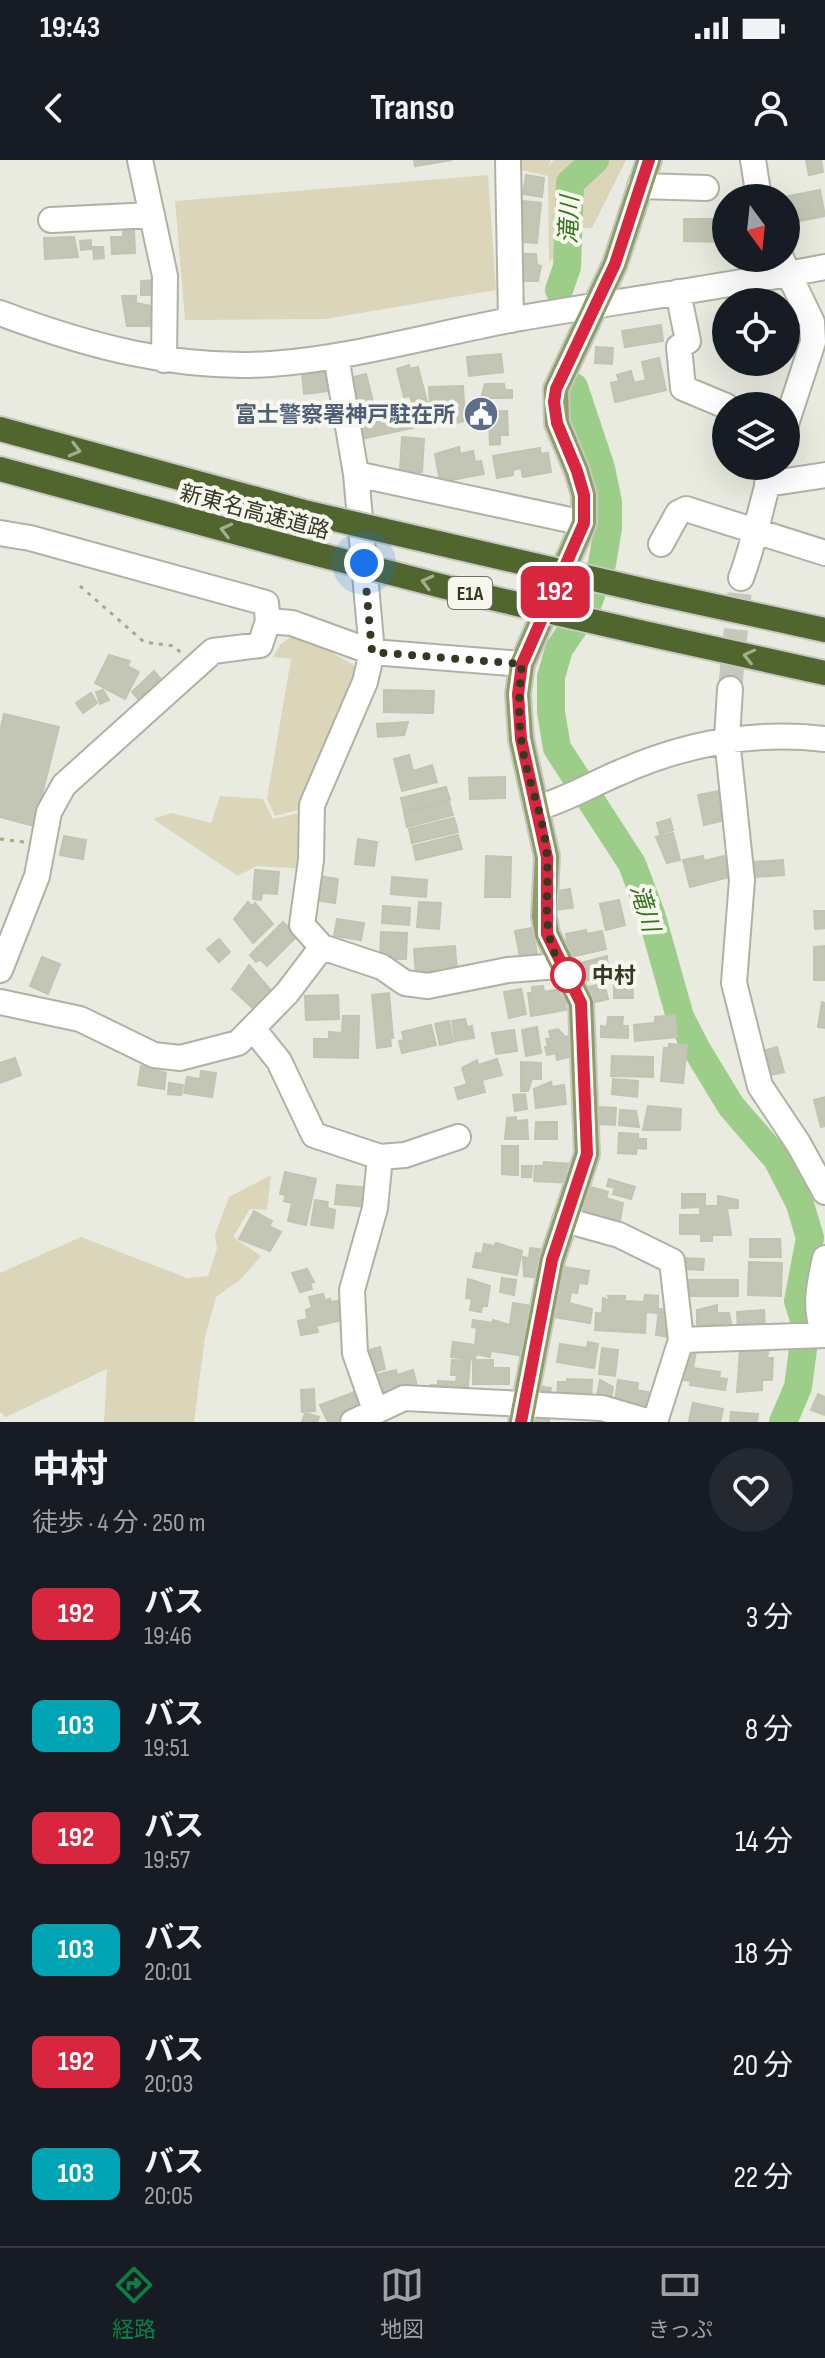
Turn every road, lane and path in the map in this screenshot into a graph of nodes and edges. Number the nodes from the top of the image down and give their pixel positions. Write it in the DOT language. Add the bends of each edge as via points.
graph roads {
  1 [pos="140,160"];
  2 [pos="508,160"];
  3 [pos="649,160"];
  4 [pos="753,160"];
  5 [pos="757,184"];
  6 [pos="640,186"];
  7 [pos="706,188"];
  8 [pos="152,215"];
  9 [pos="51,220"];
  10 [pos="800,266"];
  11 [pos="825,267"];
  12 [pos="761,272"];
  13 [pos="789,272"];
  14 [pos="678,292"];
  15 [pos="597,305"];
  16 [pos="0,313"];
  17 [pos="511,320"];
  18 [pos="336,356"];
  19 [pos="164,360"];
  20 [pos="797,392"];
  21 [pos="712,400"];
  22 [pos="0,429"];
  23 [pos="0,469"];
  24 [pos="356,474"];
  25 [pos="800,475"];
  26 [pos="825,475"];
  27 [pos="768,480"];
  28 [pos="584,523"];
  29 [pos="758,532"];
  30 [pos="0,533"];
  31 [pos="661,544"];
  32 [pos="825,553"];
  33 [pos="741,578"];
  34 [pos="80,586"];
  35 [pos="268,621"];
  36 [pos="825,630"];
  37 [pos="372,652"];
  38 [pos="522,664"];
  39 [pos="193,666"];
  40 [pos="825,673"];
  41 [pos="730,689"];
  42 [pos="727,739"];
  43 [pos="825,739"];
  44 [pos="537,808"];
  45 [pos="322,947"];
  46 [pos="559,966"];
  47 [pos="0,970"];
  48 [pos="0,1002"];
  49 [pos="254,1030"];
  50 [pos="458,1137"];
  51 [pos="380,1157"];
  52 [pos="825,1192"];
  53 [pos="565,1220"];
  54 [pos="825,1258"];
  55 [pos="822,1330"];
  56 [pos="681,1340"];
  57 [pos="375,1410"];
  58 [pos="523,1413"];
  59 [pos="353,1422"];
  60 [pos="652,1422"];
  1 -- 8 [label="street"];
  2 -- 17 [label="street"];
  3 -- 6 [label="main road"];
  4 -- 5 [label="street"];
  6 -- 7 [label="street"];
  6 -- 15 [label="main road"];
  8 -- 9 [label="street"];
  8 -- 19 [label="street" via="165,276"];
  10 -- 11 [label="street"];
  12 -- 14 [label="street"];
  13 -- 20 [label="street" via="812,322 813,342"];
  14 -- 15 [label="street"];
  14 -- 21 [label="street" via="688,341 679,347 683,388"];
  15 -- 17 [label="street"];
  15 -- 28 [label="main road" via="554,402 584,495"];
  16 -- 19 [label="street" via="126,354"];
  17 -- 18 [label="street"];
  18 -- 19 [label="street" via="271,364"];
  18 -- 24 [label="street"];
  22 -- 36 [label="highway, 新東名高速道路 / E1A, one-way, bridge" via="308,513"];
  40 -- 23 [label="highway, 新東名高速道路 / E1A, one-way, bridge" via="461,591"];
  24 -- 28 [label="street"];
  24 -- 37 [label="street"];
  25 -- 26 [label="street"];
  27 -- 29 [label="street"];
  28 -- 38 [label="main road"];
  29 -- 31 [label="street" via="686,509 678,513"];
  29 -- 32 [label="street"];
  29 -- 33 [label="street"];
  30 -- 35 [label="street" via="266,603"];
  34 -- 39 [label="path" via="144,642 174,646"];
  35 -- 37 [label="street" via="292,623"];
  35 -- 39 [label="street" via="260,645 213,651"];
  37 -- 38 [label="street"];
  37 -- 45 [label="street" via="365,682 312,805 302,925"];
  38 -- 44 [label="main road" via="521,739"];
  39 -- 47 [label="street" via="64,785 49,812 37,876"];
  41 -- 42 [label="street"];
  42 -- 43 [label="street" via="780,734"];
  42 -- 44 [label="street" via="623,771 574,797"];
  42 -- 52 [label="street" via="742,880 734,983 760,1086"];
  44 -- 46 [label="main road" via="547,857 545,925"];
  45 -- 46 [label="street" via="382,967 405,983 428,986"];
  45 -- 49 [label="street"];
  46 -- 53 [label="main road" via="581,1003 587,1154"];
  48 -- 49 [label="street" via="80,1019 167,1057 209,1053 238,1043"];
  49 -- 51 [label="street" via="279,1061 314,1135"];
  50 -- 51 [label="street" via="405,1155"];
  51 -- 57 [label="street" via="375,1208 352,1290 355,1353"];
  53 -- 56 [label="street" via="619,1235 672,1261"];
  53 -- 58 [label="main road" via="552,1260"];
  54 -- 55 [label="street" via="816,1298"];
  55 -- 56 [label="street" via="790,1337"];
  56 -- 60 [label="street"];
  57 -- 58 [label="street" via="404,1398"];
  57 -- 59 [label="street"];
  58 -- 60 [label="street" via="602,1408"];
}
